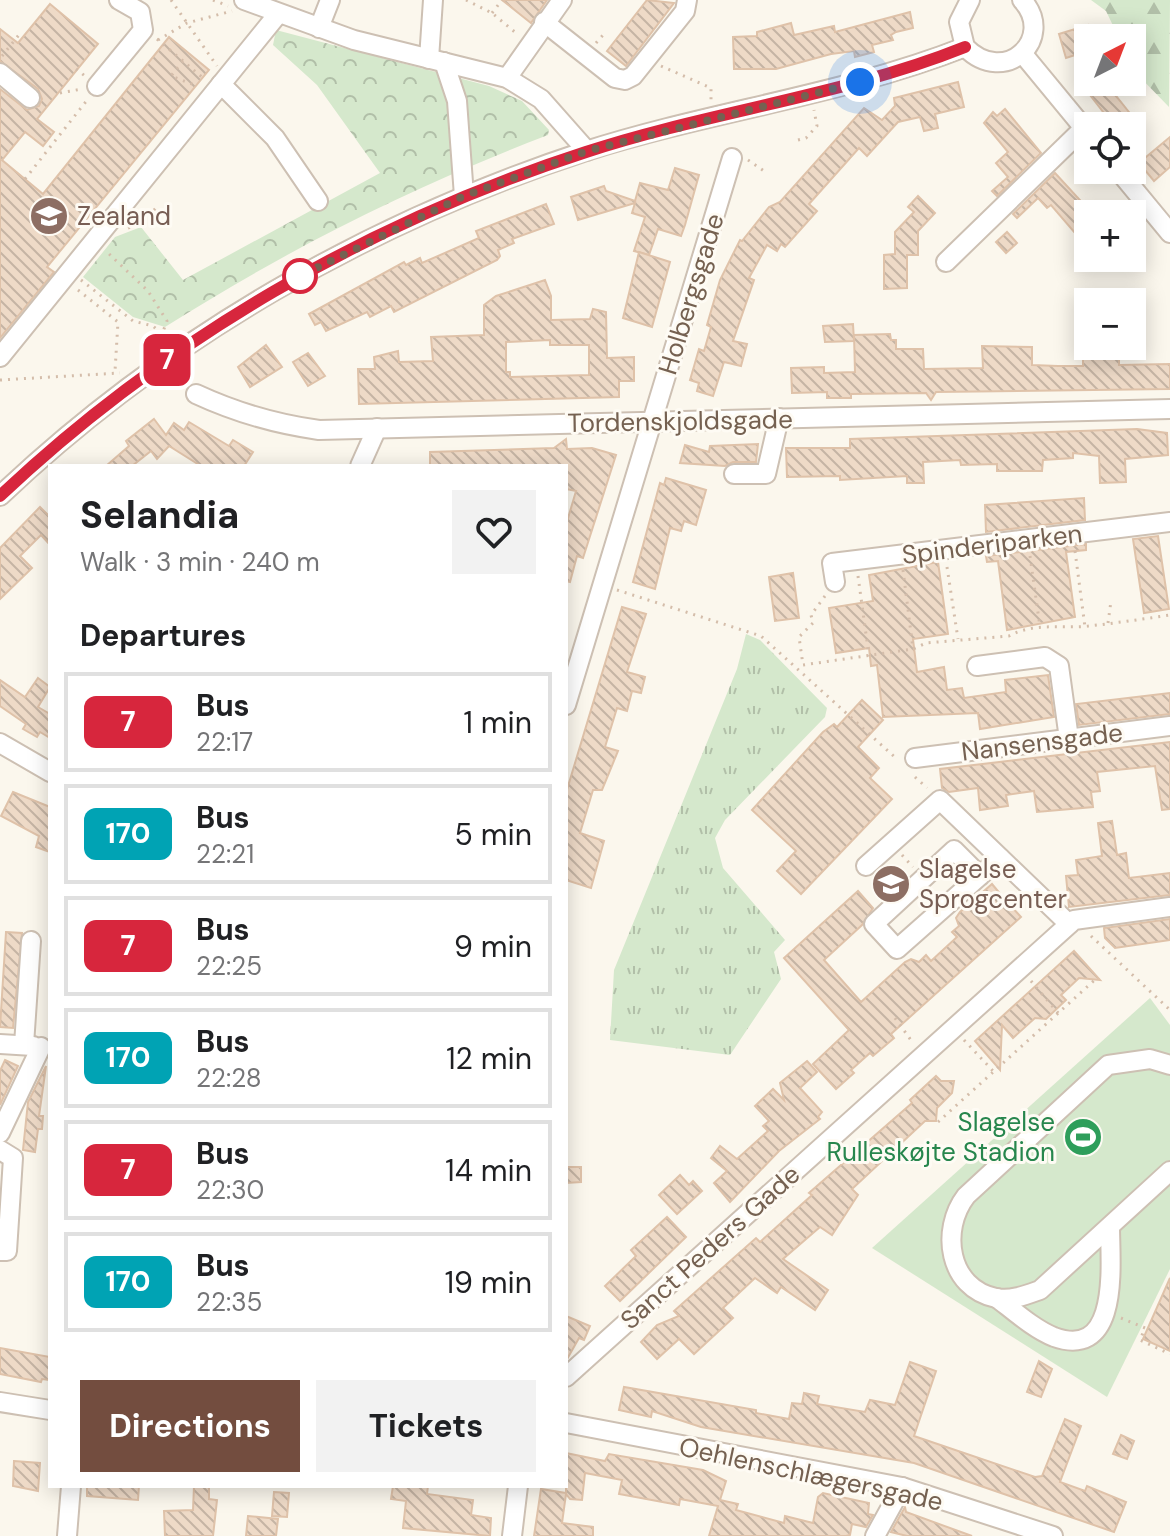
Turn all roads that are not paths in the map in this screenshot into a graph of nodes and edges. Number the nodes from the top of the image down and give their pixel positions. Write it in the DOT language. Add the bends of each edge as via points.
graph roads {
  1 [pos="119,0"];
  2 [pos="330,0"];
  3 [pos="433,0"];
  4 [pos="562,0"];
  5 [pos="687,0"];
  6 [pos="970,0"];
  7 [pos="1022,0"];
  8 [pos="240,5"];
  9 [pos="278,14"];
  10 [pos="544,22"];
  11 [pos="319,28"];
  12 [pos="965,47"];
  13 [pos="1022,53"];
  14 [pos="436,60"];
  15 [pos="0,73"];
  16 [pos="507,78"];
  17 [pos="221,84"];
  18 [pos="97,86"];
  19 [pos="30,98"];
  20 [pos="1074,116"];
  21 [pos="1074,142"];
  22 [pos="587,151"];
  23 [pos="732,158"];
  24 [pos="1131,184"];
  25 [pos="464,196"];
  26 [pos="318,201"];
  27 [pos="1166,221"];
  28 [pos="946,262"];
  29 [pos="0,357"];
  30 [pos="196,394"];
  31 [pos="1170,409"];
  32 [pos="779,418"];
  33 [pos="652,421"];
  34 [pos="377,428"];
  35 [pos="361,464"];
  36 [pos="734,474"];
  37 [pos="0,496"];
  38 [pos="1170,522"];
  39 [pos="835,582"];
  40 [pos="977,666"];
  41 [pos="568,698"];
  42 [pos="1170,726"];
  43 [pos="1069,739"];
  44 [pos="0,743"];
  45 [pos="910,766"];
  46 [pos="48,771"];
  47 [pos="1000,858"];
  48 [pos="866,866"];
  49 [pos="980,876"];
  50 [pos="1170,907"];
  51 [pos="1071,922"];
  52 [pos="31,941"];
  53 [pos="0,1044"];
  54 [pos="38,1046"];
  55 [pos="1170,1065"];
  56 [pos="0,1133"];
  57 [pos="0,1150"];
  58 [pos="1170,1171"];
  59 [pos="1110,1227"];
  60 [pos="0,1251"];
  61 [pos="997,1298"];
  62 [pos="568,1375"];
  63 [pos="0,1402"];
  64 [pos="48,1410"];
  65 [pos="568,1423"];
  66 [pos="902,1487"];
  67 [pos="71,1488"];
  68 [pos="518,1488"];
  69 [pos="67,1536"];
  70 [pos="512,1536"];
  71 [pos="875,1536"];
  72 [pos="1053,1536"];
  1 -- 18 [label="street" via="140,12 151,35"];
  2 -- 11 [label="street"];
  3 -- 14 [label="street"];
  4 -- 10 [label="street"];
  5 -- 10 [label="street" via="685,11 625,80 615,78"];
  6 -- 12 [label="street" via="959,22"];
  7 -- 13 [label="street" via="1033,18 1033,30"];
  8 -- 9 [label="street"];
  9 -- 11 [label="street"];
  9 -- 17 [label="street"];
  10 -- 16 [label="street"];
  11 -- 14 [label="street"];
  12 -- 13 [label="street" via="986,62 999,64"];
  12 -- 22 [label="street" via="908,70"];
  13 -- 20 [label="street"];
  14 -- 16 [label="street"];
  14 -- 25 [label="street" via="457,101"];
  15 -- 19 [label="street"];
  16 -- 22 [label="street" via="541,99"];
  17 -- 26 [label="street" via="275,138"];
  17 -- 29 [label="street"];
  21 -- 28 [label="street"];
  22 -- 25 [label="street"];
  23 -- 33 [label="street, Holbergsgade"];
  24 -- 27 [label="street"];
  25 -- 37 [label="street" via="296,278 237,313 138,380"];
  30 -- 34 [label="street, Tordenskjoldsgade" via="280,425"];
  31 -- 32 [label="street, Tordenskjoldsgade"];
  32 -- 33 [label="street, Tordenskjoldsgade"];
  32 -- 36 [label="street" via="766,474"];
  33 -- 34 [label="street, Tordenskjoldsgade"];
  33 -- 41 [label="street, Holbergsgade"];
  34 -- 35 [label="street"];
  38 -- 39 [label="street, Spinderiparken" via="832,563"];
  40 -- 43 [label="street" via="1045,657 1059,666"];
  42 -- 43 [label="street, Nansensgade"];
  43 -- 45 [label="street, Nansensgade"];
  44 -- 46 [label="street"];
  47 -- 48 [label="street" via="940,800"];
  47 -- 49 [label="street"];
  47 -- 51 [label="street"];
  49 -- 49 [label="street" via="954,850 874,924 897,949"];
  50 -- 51 [label="street"];
  51 -- 62 [label="street, Sanct Peders Gade"];
  52 -- 54 [label="street"];
  53 -- 54 [label="street"];
  54 -- 56 [label="street"];
  55 -- 61 [label="street" via="1150,1059 1108,1065 953,1212 951,1253 960,1272 977,1290"];
  57 -- 60 [label="street" via="13,1158 7,1251"];
  58 -- 59 [label="street"];
  59 -- 61 [label="street" via="1040,1290 1019,1298"];
  59 -- 61 [label="street" via="1107,1312 1090,1334 1069,1339 1046,1333"];
  63 -- 64 [label="street"];
  65 -- 66 [label="street, Oehlenschlægersgade"];
  66 -- 71 [label="street"];
  66 -- 72 [label="street, Oehlenschlægersgade"];
  67 -- 69 [label="street"];
  68 -- 70 [label="street"];
}
